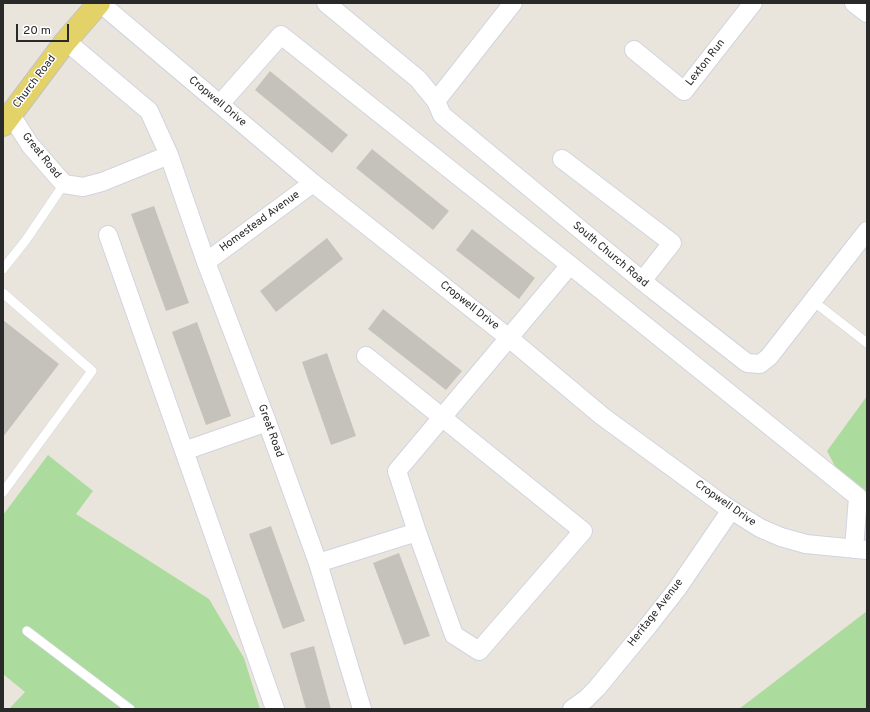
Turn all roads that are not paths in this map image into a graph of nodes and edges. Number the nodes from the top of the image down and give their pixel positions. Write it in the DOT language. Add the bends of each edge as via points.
graph roads {
  1 [pos="100,3"];
  2 [pos="326,3"];
  3 [pos="513,3"];
  4 [pos="753,3"];
  5 [pos="854,3"];
  6 [pos="867,13"];
  7 [pos="66,41"];
  8 [pos="634,50"];
  9 [pos="436,101"];
  10 [pos="220,104"];
  11 [pos="7,120"];
  12 [pos="169,155"];
  13 [pos="562,159"];
  14 [pos="313,183"];
  15 [pos="64,184"];
  16 [pos="867,231"];
  17 [pos="108,235"];
  18 [pos="206,262"];
  19 [pos="570,265"];
  20 [pos="3,269"];
  21 [pos="642,281"];
  22 [pos="3,293"];
  23 [pos="813,301"];
  24 [pos="509,338"];
  25 [pos="867,343"];
  26 [pos="366,356"];
  27 [pos="443,418"];
  28 [pos="268,422"];
  29 [pos="184,451"];
  30 [pos="3,492"];
  31 [pos="731,510"];
  32 [pos="417,532"];
  33 [pos="860,550"];
  34 [pos="318,563"];
  35 [pos="27,631"];
  36 [pos="130,709"];
  37 [pos="275,709"];
  38 [pos="362,709"];
  39 [pos="572,709"];
  1 -- 7 [label="main road, Church Road"];
  1 -- 10 [label="street, Cropwell Drive"];
  2 -- 9 [label="street, South Church Road" via="418,80"];
  3 -- 9 [label="street"];
  4 -- 8 [label="street, Lexton Run" via="684,91"];
  5 -- 6 [label="street"];
  7 -- 11 [label="main road, Church Road"];
  7 -- 12 [label="street, Great Road" via="149,111"];
  9 -- 21 [label="street, South Church Road" via="442,115"];
  10 -- 14 [label="street, Cropwell Drive"];
  10 -- 19 [label="street" via="281,36"];
  11 -- 15 [label="street, Great Road"];
  12 -- 15 [label="street, Great Road" via="102,182 82,187"];
  12 -- 18 [label="street, Great Road"];
  13 -- 21 [label="street" via="672,243"];
  14 -- 18 [label="street, Homestead Avenue"];
  14 -- 24 [label="street, Cropwell Drive"];
  15 -- 20 [label="lane"];
  16 -- 23 [label="street, South Church Road"];
  17 -- 29 [label="street"];
  18 -- 28 [label="street, Great Road"];
  19 -- 24 [label="street"];
  19 -- 33 [label="street" via="858,497"];
  21 -- 23 [label="street, South Church Road" via="747,363 760,364 769,357"];
  22 -- 30 [label="lane" via="92,371"];
  23 -- 25 [label="lane"];
  24 -- 27 [label="street"];
  24 -- 31 [label="street, Cropwell Drive" via="602,416"];
  26 -- 27 [label="street"];
  27 -- 32 [label="street" via="398,471"];
  27 -- 32 [label="street" via="583,531 479,651 454,635"];
  28 -- 29 [label="street"];
  28 -- 34 [label="street, Great Road"];
  29 -- 37 [label="street"];
  31 -- 33 [label="street, Cropwell Drive" via="760,528 782,537 806,544"];
  31 -- 39 [label="street, Heritage Avenue" via="677,589 648,626 597,688"];
  32 -- 34 [label="street"];
  34 -- 38 [label="street, Great Road"];
  35 -- 36 [label="lane"];
}
